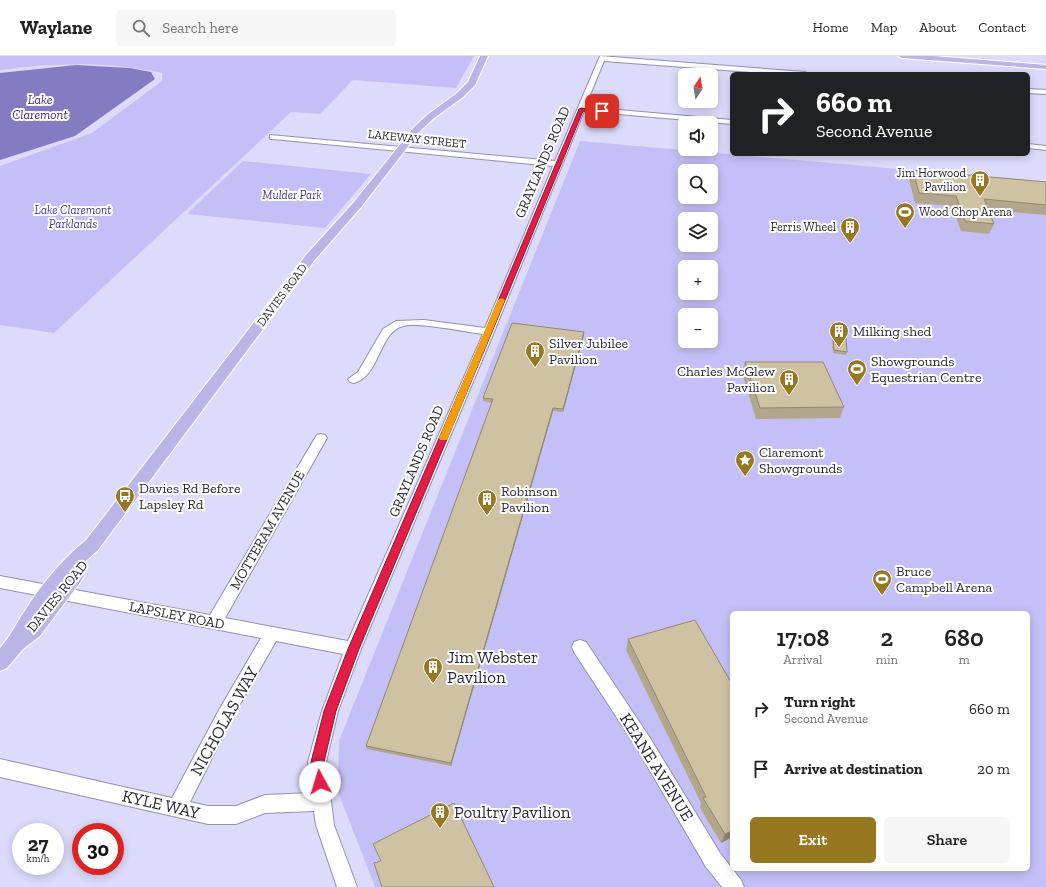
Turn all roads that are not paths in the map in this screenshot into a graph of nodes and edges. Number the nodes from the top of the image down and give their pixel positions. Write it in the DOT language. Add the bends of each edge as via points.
graph roads {
  1 [pos="484,56"];
  2 [pos="902,56"];
  3 [pos="602,57"];
  4 [pos="1046,66"];
  5 [pos="781,72"];
  6 [pos="1030,91"];
  7 [pos="1046,92"];
  8 [pos="581,109"];
  9 [pos="730,122"];
  10 [pos="273,137"];
  11 [pos="1030,146"];
  12 [pos="1046,148"];
  13 [pos="401,149"];
  14 [pos="558,164"];
  15 [pos="489,332"];
  16 [pos="354,379"];
  17 [pos="321,438"];
  18 [pos="0,582"];
  19 [pos="56,592"];
  20 [pos="214,623"];
  21 [pos="272,634"];
  22 [pos="580,647"];
  23 [pos="353,649"];
  24 [pos="0,662"];
  25 [pos="0,768"];
  26 [pos="322,802"];
  27 [pos="177,808"];
  28 [pos="347,887"];
  29 [pos="734,887"];
  1 -- 13 [label="main road, DAVIES ROAD" via="475,78 464,92 422,124"];
  2 -- 4 [label="main road"];
  3 -- 5 [label="street"];
  3 -- 8 [label="street, GRAYLANDS ROAD"];
  6 -- 7 [label="street"];
  8 -- 9 [label="street"];
  8 -- 14 [label="street, GRAYLANDS ROAD"];
  10 -- 13 [label="street, LAKEWAY STREET"];
  11 -- 12 [label="street"];
  13 -- 14 [label="street, LAKEWAY STREET"];
  13 -- 19 [label="main road, DAVIES ROAD" via="358,204 310,258 92,545 89,558"];
  14 -- 15 [label="street, GRAYLANDS ROAD"];
  15 -- 16 [label="street" via="424,323 400,323 387,332 362,374"];
  15 -- 23 [label="street, GRAYLANDS ROAD"];
  17 -- 20 [label="street, MOTTERAM AVENUE"];
  18 -- 19 [label="street, LAPSLEY ROAD"];
  19 -- 20 [label="street, LAPSLEY ROAD"];
  19 -- 24 [label="main road, DAVIES ROAD" via="33,630 16,643"];
  20 -- 21 [label="street, LAPSLEY ROAD"];
  21 -- 23 [label="street, LAPSLEY ROAD"];
  21 -- 27 [label="street, NICHOLAS WAY" via="225,715"];
  22 -- 29 [label="street, KEANE AVENUE" via="644,744 713,860"];
  23 -- 26 [label="street, GRAYLANDS ROAD" via="330,711 318,762"];
  25 -- 27 [label="street, KYLE WAY"];
  26 -- 27 [label="street, KYLE WAY" via="265,804 236,815 208,815"];
  26 -- 28 [label="street, GRAYLANDS ROAD" via="325,826"];
}
